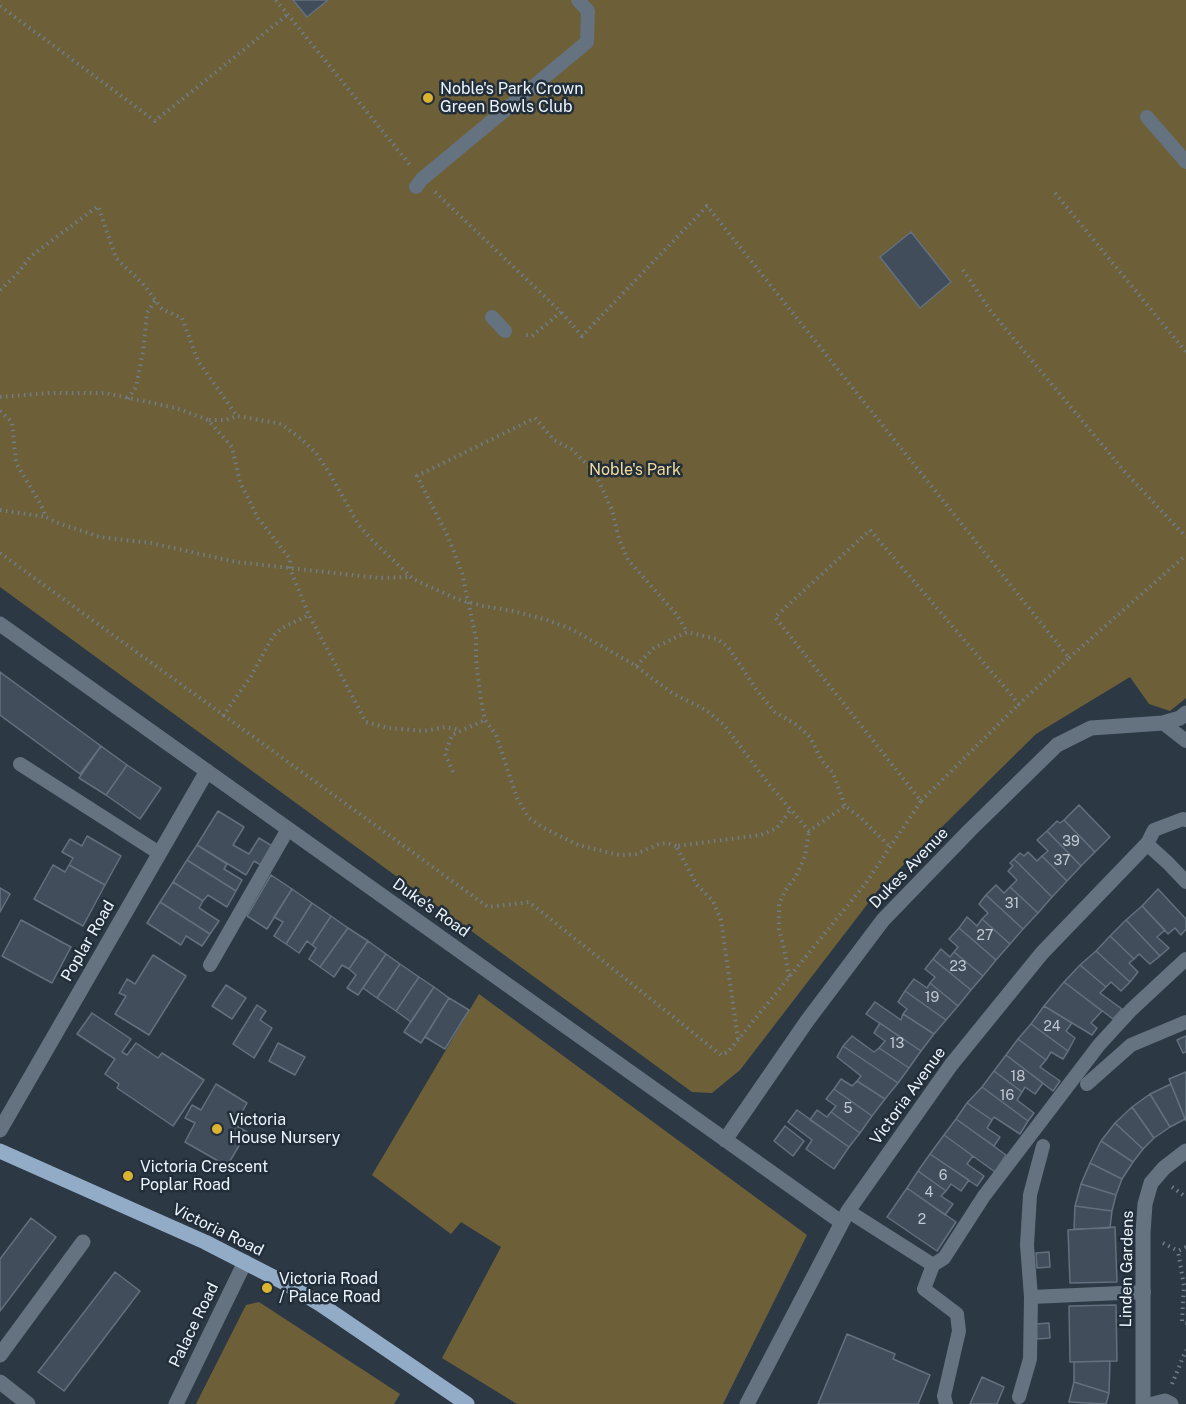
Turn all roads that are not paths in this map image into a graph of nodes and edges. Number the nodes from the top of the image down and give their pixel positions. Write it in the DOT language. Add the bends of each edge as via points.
graph roads {
  1 [pos="578,0"];
  2 [pos="1147,117"];
  3 [pos="1186,162"];
  4 [pos="419,183"];
  5 [pos="492,317"];
  6 [pos="505,331"];
  7 [pos="0,624"];
  8 [pos="1186,713"];
  9 [pos="1163,723"];
  10 [pos="1186,741"];
  11 [pos="20,764"];
  12 [pos="207,771"];
  13 [pos="1186,820"];
  14 [pos="288,829"];
  15 [pos="1147,844"];
  16 [pos="159,852"];
  17 [pos="1186,882"];
  18 [pos="1186,959"];
  19 [pos="210,965"];
  20 [pos="1186,1022"];
  21 [pos="1087,1084"];
  22 [pos="0,1130"];
  23 [pos="725,1140"];
  24 [pos="1042,1146"];
  25 [pos="0,1151"];
  26 [pos="1186,1151"];
  27 [pos="844,1216"];
  28 [pos="83,1242"];
  29 [pos="245,1262"];
  30 [pos="933,1265"];
  31 [pos="1144,1292"];
  32 [pos="1031,1297"];
  33 [pos="0,1355"];
  34 [pos="0,1382"];
  35 [pos="1019,1397"];
  36 [pos="28,1404"];
  37 [pos="176,1404"];
  38 [pos="467,1404"];
  39 [pos="747,1404"];
  40 [pos="946,1404"];
  41 [pos="1143,1404"];
  1 -- 4 [label="lane" via="588,11 587,42"];
  2 -- 3 [label="lane"];
  5 -- 6 [label="lane"];
  7 -- 12 [label="street, Duke's Road"];
  8 -- 9 [label="street, Dukes Avenue"];
  9 -- 10 [label="lane"];
  9 -- 23 [label="street, Dukes Avenue" via="1091,728 1049,752 883,920"];
  11 -- 16 [label="lane"];
  12 -- 14 [label="street, Duke's Road"];
  12 -- 16 [label="street, Poplar Road"];
  13 -- 15 [label="lane" via="1154,830"];
  14 -- 19 [label="lane"];
  14 -- 23 [label="street, Duke's Road"];
  15 -- 17 [label="lane"];
  15 -- 27 [label="street, Victoria Avenue" via="1035,961 951,1065"];
  16 -- 22 [label="street, Poplar Road"];
  18 -- 30 [label="lane" via="1099,1045 984,1196 944,1258"];
  20 -- 21 [label="lane" via="1131,1045"];
  23 -- 27 [label="street, Duke's Road"];
  24 -- 32 [label="lane" via="1030,1195 1027,1245"];
  25 -- 29 [label="main road, Victoria Road"];
  26 -- 31 [label="street, Linden Gardens" via="1157,1176 1145,1204"];
  27 -- 30 [label="lane"];
  27 -- 39 [label="street, Victoria Avenue"];
  28 -- 33 [label="street"];
  29 -- 37 [label="street, Palace Road"];
  29 -- 38 [label="main road, Victoria Road" via="320,1304"];
  30 -- 40 [label="lane" via="924,1289 957,1314 959,1331 944,1396"];
  31 -- 32 [label="lane"];
  31 -- 41 [label="street, Linden Gardens"];
  32 -- 35 [label="lane" via="1030,1359"];
  34 -- 36 [label="street"];
}
